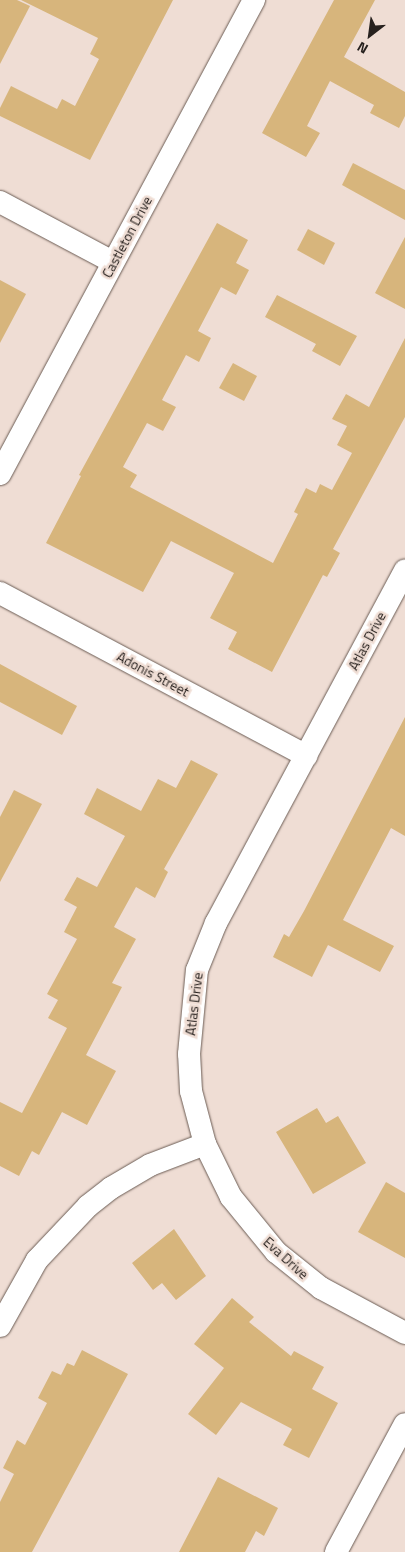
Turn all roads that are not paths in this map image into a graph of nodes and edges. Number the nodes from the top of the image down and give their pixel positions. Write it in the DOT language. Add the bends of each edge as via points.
graph roads {
  1 [pos="254,0"];
  2 [pos="0,202"];
  3 [pos="113,262"];
  4 [pos="0,474"];
  5 [pos="405,570"];
  6 [pos="0,593"];
  7 [pos="306,756"];
  8 [pos="205,1144"];
  9 [pos="0,1326"];
  10 [pos="405,1333"];
  11 [pos="405,1424"];
  12 [pos="336,1552"];
  1 -- 3 [label="street, Castleton Drive"];
  2 -- 3 [label="street"];
  3 -- 4 [label="street, Castleton Drive"];
  5 -- 7 [label="street, Atlas Drive"];
  6 -- 7 [label="street, Adonis Street"];
  7 -- 8 [label="street, Atlas Drive" via="216,923 197,970 189,1054 191,1091"];
  8 -- 9 [label="street" via="150,1165 88,1206 37,1260"];
  8 -- 10 [label="street, Eva Drive" via="231,1197 276,1252 321,1288"];
  11 -- 12 [label="street"];
}
